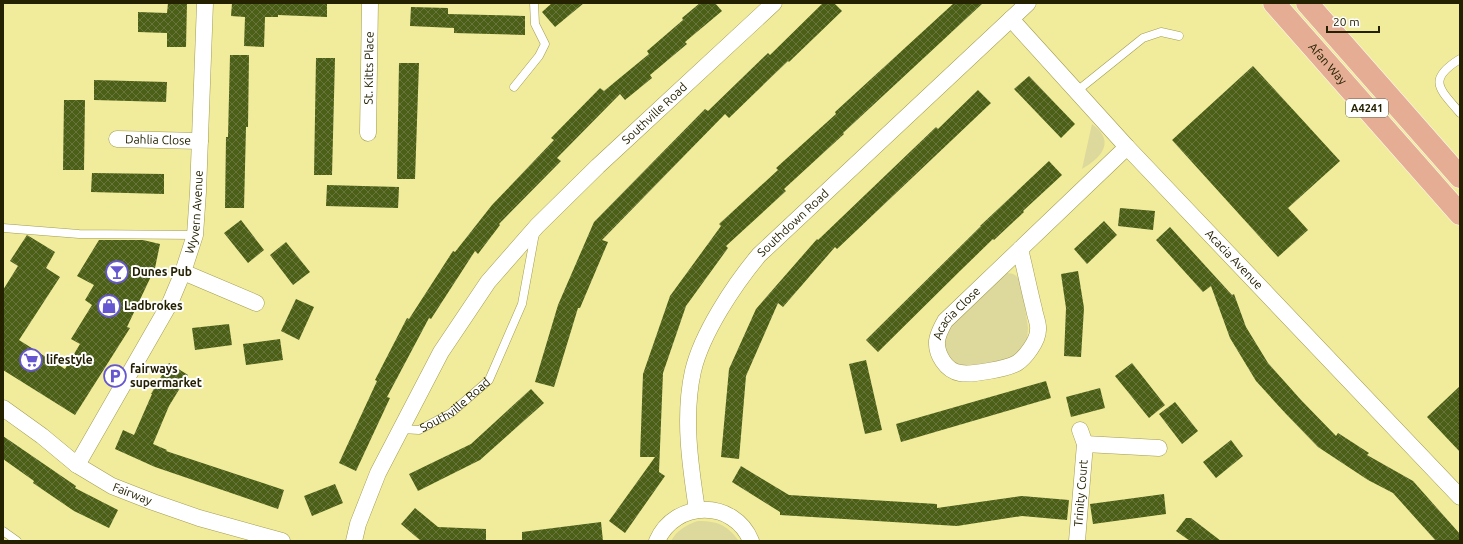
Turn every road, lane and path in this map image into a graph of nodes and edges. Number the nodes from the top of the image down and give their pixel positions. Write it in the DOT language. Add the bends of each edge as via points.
graph roads {
  1 [pos="206,3"];
  2 [pos="370,3"];
  3 [pos="534,3"];
  4 [pos="774,3"];
  5 [pos="1028,3"];
  6 [pos="1274,3"];
  7 [pos="1306,3"];
  8 [pos="1011,19"];
  9 [pos="1179,36"];
  10 [pos="1460,59"];
  11 [pos="514,87"];
  12 [pos="1077,91"];
  13 [pos="1460,113"];
  14 [pos="368,133"];
  15 [pos="117,139"];
  16 [pos="200,141"];
  17 [pos="1127,147"];
  18 [pos="1460,177"];
  19 [pos="1460,214"];
  20 [pos="537,226"];
  21 [pos="3,228"];
  22 [pos="195,235"];
  23 [pos="1020,250"];
  24 [pos="184,272"];
  25 [pos="256,303"];
  26 [pos="3,408"];
  27 [pos="402,429"];
  28 [pos="1159,448"];
  29 [pos="77,465"];
  30 [pos="1460,497"];
  31 [pos="697,510"];
  32 [pos="3,531"];
  33 [pos="17,541"];
  34 [pos="282,541"];
  35 [pos="354,541"];
  36 [pos="657,541"];
  37 [pos="751,541"];
  38 [pos="1077,541"];
  1 -- 16 [label="street, Wyvern Avenue"];
  2 -- 14 [label="street, St. Kitts Place"];
  3 -- 11 [label="lane" via="535,24 545,44 539,56"];
  4 -- 20 [label="street, Southville Road"];
  5 -- 8 [label="street, Southdown Road"];
  6 -- 19 [label="main road, Afan Way / A4241"];
  7 -- 18 [label="main road, Afan Way / A4241"];
  8 -- 12 [label="street, Acacia Avenue"];
  8 -- 31 [label="street, Southdown Road" via="759,255 721,307 703,342 693,370 688,433"];
  9 -- 12 [label="lane" via="1161,32 1143,38"];
  10 -- 13 [label="lane" via="1442,74 1439,87"];
  12 -- 17 [label="street, Acacia Avenue"];
  15 -- 16 [label="street, Dahlia Close"];
  16 -- 22 [label="street, Wyvern Avenue"];
  17 -- 23 [label="street, Acacia Close"];
  17 -- 30 [label="street, Acacia Avenue"];
  20 -- 27 [label="street, Southville Road" via="488,282 441,352"];
  20 -- 27 [label="lane, Southville Road" via="522,304 489,380 451,413 419,430"];
  21 -- 22 [label="lane" via="79,234"];
  22 -- 24 [label="street, Wyvern Avenue"];
  23 -- 23 [label="street, Acacia Close" via="945,321 940,330 937,341 939,354 946,366 958,373 972,374 1016,363 1033,345 1038,331"];
  24 -- 25 [label="street"];
  24 -- 29 [label="street, Wyvern Avenue" via="170,303"];
  26 -- 29 [label="street, Fairway"];
  27 -- 35 [label="street, Southville Road" via="378,472"];
  28 -- 38 [label="street, Trinity Court" via="1082,437"];
  29 -- 34 [label="street, Fairway" via="112,486 153,502 199,518"];
  31 -- 36 [label="street" via="675,518 666,526"];
  31 -- 37 [label="street" via="723,513 734,519 744,528"];
  32 -- 33 [label="lane"];
}
